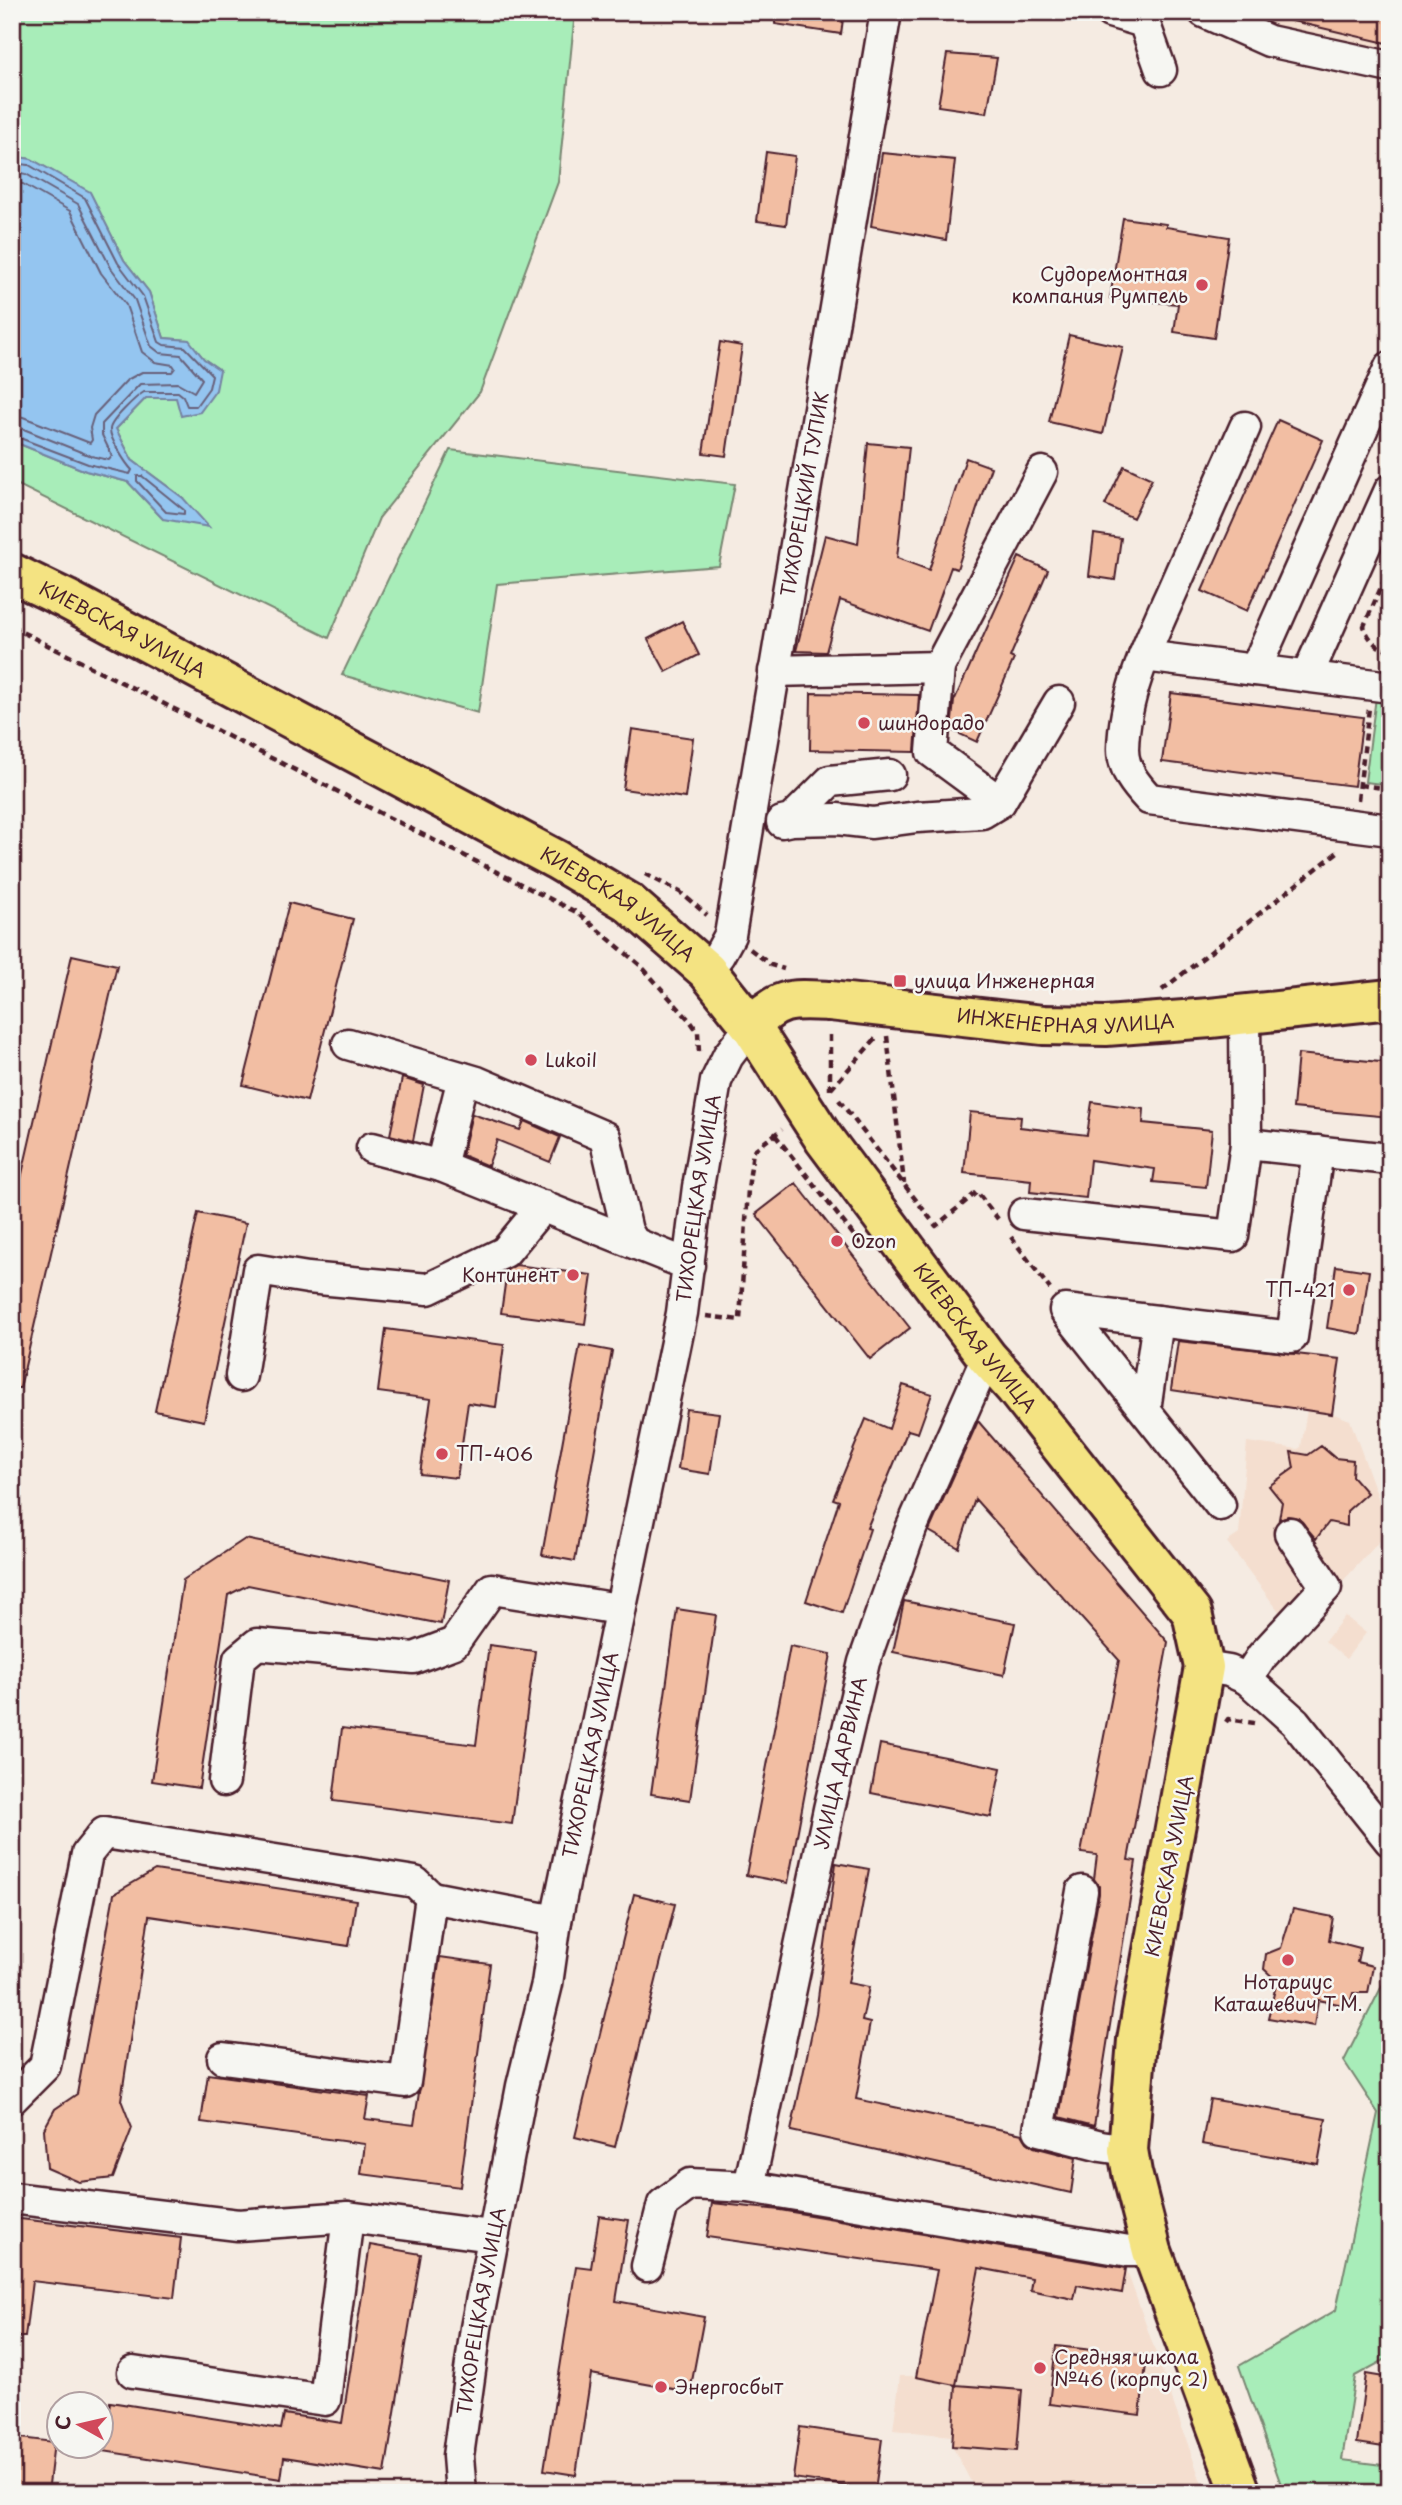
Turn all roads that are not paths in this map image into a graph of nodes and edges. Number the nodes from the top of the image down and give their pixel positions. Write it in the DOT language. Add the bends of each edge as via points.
graph roads {
  1 [pos="886,12"];
  2 [pos="1110,12"];
  3 [pos="1204,12"];
  4 [pos="1390,67"];
  5 [pos="1161,70"];
  6 [pos="1390,367"];
  7 [pos="1245,427"];
  8 [pos="1042,472"];
  9 [pos="1390,489"];
  10 [pos="12,572"];
  11 [pos="1144,656"];
  12 [pos="939,667"];
  13 [pos="1255,670"];
  14 [pos="775,671"];
  15 [pos="1307,676"];
  16 [pos="1381,685"];
  17 [pos="1059,702"];
  18 [pos="890,775"];
  19 [pos="1000,803"];
  20 [pos="792,820"];
  21 [pos="748,830"];
  22 [pos="1390,830"];
  23 [pos="707,971"];
  24 [pos="1390,999"];
  25 [pos="1245,1015"];
  26 [pos="751,1026"];
  27 [pos="348,1044"];
  28 [pos="463,1078"];
  29 [pos="1246,1144"];
  30 [pos="373,1148"];
  31 [pos="1318,1152"];
  32 [pos="1390,1159"];
  33 [pos="441,1166"];
  34 [pos="543,1206"];
  35 [pos="1012,1224"];
  36 [pos="633,1241"];
  37 [pos="689,1265"];
  38 [pos="1158,1321"];
  39 [pos="987,1357"];
  40 [pos="241,1376"];
  41 [pos="1145,1410"];
  42 [pos="1220,1505"];
  43 [pos="1290,1533"];
  44 [pos="619,1609"];
  45 [pos="1205,1667"];
  46 [pos="1247,1679"];
  47 [pos="224,1781"];
  48 [pos="1390,1841"];
  49 [pos="1082,1891"];
  50 [pos="431,1897"];
  51 [pos="556,1921"];
  52 [pos="223,2058"];
  53 [pos="12,2099"];
  54 [pos="1128,2150"];
  55 [pos="749,2187"];
  56 [pos="12,2198"];
  57 [pos="348,2217"];
  58 [pos="492,2236"];
  59 [pos="1152,2250"];
  60 [pos="647,2266"];
  61 [pos="133,2372"];
  62 [pos="461,2493"];
  63 [pos="1241,2493"];
  1 -- 14 [label="street, ТИХОРЕЦКИЙ ТУПИК"];
  2 -- 5 [label="street" via="1144,22"];
  3 -- 4 [label="street" via="1269,41"];
  6 -- 13 [label="street"];
  7 -- 11 [label="street"];
  8 -- 12 [label="street"];
  9 -- 15 [label="street"];
  10 -- 23 [label="main road, КИЕВСКАЯ УЛИЦА" via="557,860 628,902"];
  11 -- 13 [label="street"];
  11 -- 22 [label="street" via="1130,702 1123,749 1126,768 1149,799"];
  12 -- 14 [label="street"];
  12 -- 19 [label="street" via="932,752"];
  13 -- 15 [label="street"];
  14 -- 21 [label="street, ТИХОРЕЦКИЙ ТУПИК"];
  15 -- 16 [label="street"];
  17 -- 19 [label="street"];
  18 -- 20 [label="street" via="830,781"];
  19 -- 20 [label="street" via="982,813 872,822"];
  20 -- 21 [label="street"];
  21 -- 23 [label="street, ТИХОРЕЦКИЙ ТУПИК" via="730,935"];
  23 -- 26 [label="main road, КИЕВСКАЯ УЛИЦА"];
  24 -- 25 [label="main road, ИНЖЕНЕРНАЯ УЛИЦА"];
  25 -- 26 [label="main road, ИНЖЕНЕРНАЯ УЛИЦА" via="1106,1026 1043,1025 796,999 769,1007"];
  25 -- 29 [label="street"];
  26 -- 37 [label="street, ТИХОРЕЦКАЯ УЛИЦА" via="716,1081"];
  26 -- 39 [label="main road, КИЕВСКАЯ УЛИЦА" via="820,1093"];
  27 -- 28 [label="street"];
  28 -- 33 [label="street"];
  28 -- 36 [label="street" via="605,1137 626,1231"];
  29 -- 31 [label="street"];
  29 -- 35 [label="street" via="1233,1236"];
  30 -- 33 [label="street"];
  31 -- 32 [label="street"];
  31 -- 38 [label="street" via="1292,1337"];
  33 -- 34 [label="street"];
  34 -- 36 [label="street"];
  34 -- 40 [label="street" via="505,1252 428,1289 258,1270"];
  36 -- 37 [label="street"];
  37 -- 44 [label="street, ТИХОРЕЦКАЯ УЛИЦА"];
  38 -- 41 [label="street"];
  38 -- 41 [label="street" via="1065,1310"];
  39 -- 45 [label="main road, КИЕВСКАЯ УЛИЦА" via="1192,1613"];
  39 -- 55 [label="street, УЛИЦА ДАРВИНА" via="911,1529 864,1662"];
  41 -- 42 [label="street"];
  43 -- 46 [label="street" via="1326,1587 1262,1656"];
  44 -- 47 [label="street" via="492,1589 454,1643 414,1658 257,1644 239,1659"];
  44 -- 51 [label="street, ТИХОРЕЦКАЯ УЛИЦА"];
  45 -- 46 [label="street"];
  45 -- 54 [label="main road, КИЕВСКАЯ УЛИЦА" via="1137,2040"];
  46 -- 48 [label="street" via="1295,1723"];
  49 -- 54 [label="street" via="1039,2130"];
  50 -- 51 [label="street"];
  50 -- 52 [label="street" via="405,2082"];
  50 -- 53 [label="street" via="415,1882 104,1833 88,1854 45,2066"];
  51 -- 58 [label="street, ТИХОРЕЦКАЯ УЛИЦА" via="547,1984"];
  54 -- 59 [label="main road, КИЕВСКАЯ УЛИЦА"];
  55 -- 59 [label="street" via="1129,2251"];
  55 -- 60 [label="street" via="690,2184 663,2204"];
  56 -- 57 [label="street" via="238,2225"];
  57 -- 58 [label="street"];
  57 -- 61 [label="street" via="325,2400"];
  58 -- 62 [label="street, ТИХОРЕЦКАЯ УЛИЦА" via="458,2456"];
  59 -- 63 [label="main road, КИЕВСКАЯ УЛИЦА"];
}
